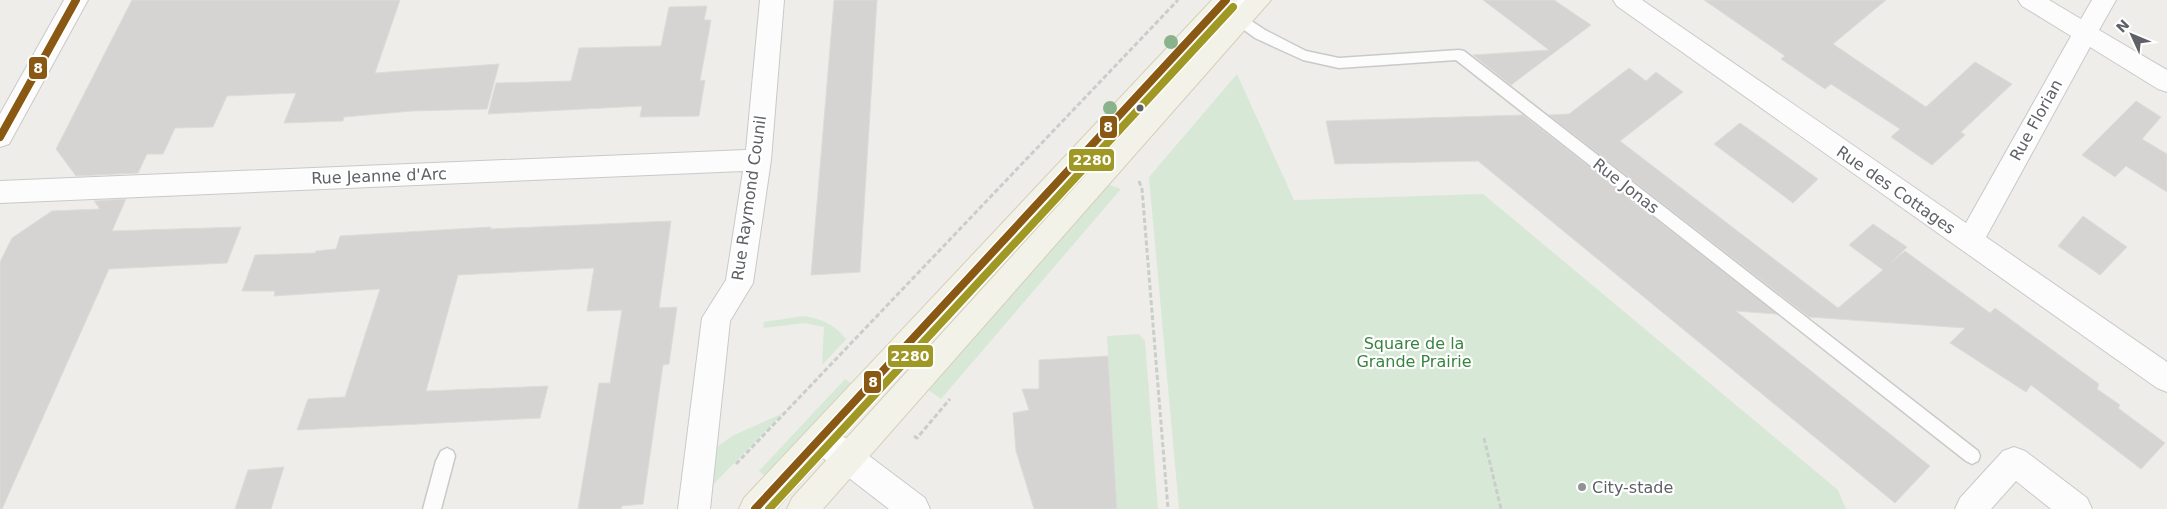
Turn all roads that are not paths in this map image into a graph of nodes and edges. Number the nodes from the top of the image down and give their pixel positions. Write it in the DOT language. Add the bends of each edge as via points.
graph roads {
  1 [pos="76,0"];
  2 [pos="772,0"];
  3 [pos="1259,0"];
  4 [pos="1624,0"];
  5 [pos="2030,0"];
  6 [pos="2104,0"];
  7 [pos="1236,7"];
  8 [pos="2085,32"];
  9 [pos="2167,82"];
  10 [pos="0,137"];
  11 [pos="758,160"];
  12 [pos="0,192"];
  13 [pos="1970,242"];
  14 [pos="2167,379"];
  15 [pos="821,438"];
  16 [pos="447,456"];
  17 [pos="1972,456"];
  18 [pos="848,458"];
  19 [pos="432,509"];
  20 [pos="694,509"];
  21 [pos="755,509"];
  22 [pos="803,509"];
  23 [pos="914,509"];
  24 [pos="1971,509"];
  25 [pos="2076,509"];
  1 -- 10 [label="street"];
  2 -- 11 [label="street, Rue Raymond Counil"];
  3 -- 7 [label="main road"];
  4 -- 13 [label="street, Rue des Cottages"];
  5 -- 8 [label="street"];
  6 -- 8 [label="street, Rue Florian"];
  7 -- 15 [label="main road"];
  7 -- 17 [label="lane, Rue Jonas" via="1260,34 1303,55 1339,63 1459,56"];
  7 -- 18 [label="main road"];
  8 -- 9 [label="street"];
  8 -- 13 [label="street, Rue Florian"];
  11 -- 12 [label="street, Rue Jeanne d'Arc"];
  11 -- 20 [label="street, Rue Raymond Counil" via="739,283 716,318"];
  13 -- 14 [label="street, Rue des Cottages"];
  15 -- 18 [label="street"];
  15 -- 21 [label="main road"];
  16 -- 19 [label="lane"];
  18 -- 22 [label="main road"];
  18 -- 23 [label="street"];
  24 -- 25 [label="street" via="2014,461"];
}
